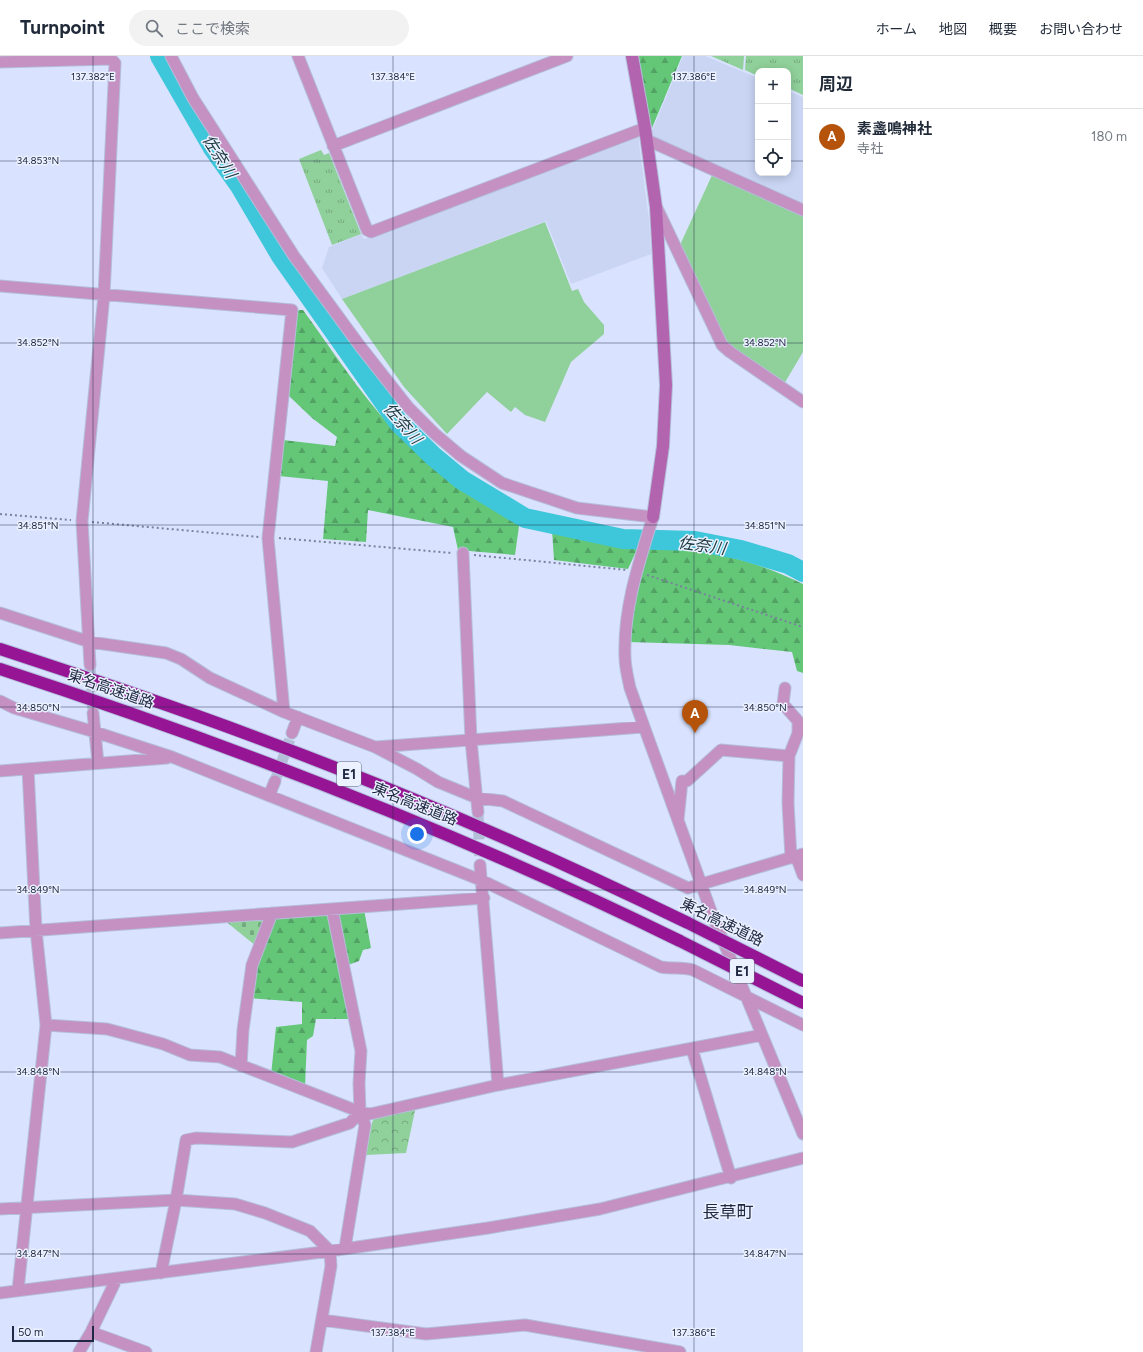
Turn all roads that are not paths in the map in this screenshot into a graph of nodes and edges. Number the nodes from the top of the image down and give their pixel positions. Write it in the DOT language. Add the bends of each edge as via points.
graph roads {
  1 [pos="171,56"];
  2 [pos="298,56"];
  3 [pos="567,56"];
  4 [pos="632,56"];
  5 [pos="0,62"];
  6 [pos="646,134"];
  7 [pos="333,146"];
  8 [pos="656,207"];
  9 [pos="803,210"];
  10 [pos="0,286"];
  11 [pos="104,295"];
  12 [pos="803,402"];
  13 [pos="653,517"];
  14 [pos="462,553"];
  15 [pos="0,614"];
  16 [pos="90,642"];
  17 [pos="0,649"];
  18 [pos="90,664"];
  19 [pos="0,669"];
  20 [pos="785,688"];
  21 [pos="0,701"];
  22 [pos="284,712"];
  23 [pos="93,713"];
  24 [pos="298,717"];
  25 [pos="643,727"];
  26 [pos="95,732"];
  27 [pos="292,733"];
  28 [pos="471,740"];
  29 [pos="375,747"];
  30 [pos="789,756"];
  31 [pos="172,757"];
  32 [pos="98,763"];
  33 [pos="28,768"];
  34 [pos="0,771"];
  35 [pos="275,781"];
  36 [pos="269,796"];
  37 [pos="477,798"];
  38 [pos="478,812"];
  39 [pos="678,823"];
  40 [pos="797,856"];
  41 [pos="480,865"];
  42 [pos="803,875"];
  43 [pos="482,881"];
  44 [pos="702,883"];
  45 [pos="484,898"];
  46 [pos="332,909"];
  47 [pos="272,913"];
  48 [pos="36,930"];
  49 [pos="0,933"];
  50 [pos="803,981"];
  51 [pos="745,995"];
  52 [pos="803,1003"];
  53 [pos="46,1025"];
  54 [pos="803,1025"];
  55 [pos="762,1035"];
  56 [pos="692,1048"];
  57 [pos="241,1066"];
  58 [pos="498,1085"];
  59 [pos="360,1112"];
  60 [pos="803,1134"];
  61 [pos="803,1158"];
  62 [pos="731,1178"];
  63 [pos="176,1200"];
  64 [pos="27,1208"];
  65 [pos="0,1209"];
  66 [pos="345,1248"];
  67 [pos="330,1251"];
  68 [pos="161,1273"];
  69 [pos="116,1280"];
  70 [pos="18,1290"];
  71 [pos="0,1293"];
  72 [pos="322,1320"];
  73 [pos="91,1332"];
  74 [pos="626,1347"];
  75 [pos="78,1352"];
  76 [pos="146,1352"];
  77 [pos="316,1352"];
  78 [pos="680,1352"];
  1 -- 13 [label="street" via="193,98 294,256 408,407 435,434 461,456 502,483 577,508"];
  2 -- 7 [label="street"];
  3 -- 7 [label="street"];
  4 -- 6 [label="street"];
  5 -- 11 [label="street" via="110,59 116,63"];
  6 -- 7 [label="street" via="371,232 367,230"];
  6 -- 8 [label="street"];
  6 -- 9 [label="street"];
  8 -- 12 [label="street" via="722,345"];
  8 -- 13 [label="street" via="666,385 664,446"];
  10 -- 11 [label="street"];
  11 -- 16 [label="street" via="82,521"];
  11 -- 22 [label="street" via="292,310 268,538"];
  13 -- 25 [label="street" via="636,571 626,631 625,658 630,688"];
  14 -- 28 [label="street"];
  15 -- 16 [label="street"];
  16 -- 18 [label="street"];
  16 -- 22 [label="street" via="166,653 181,659 210,678"];
  17 -- 50 [label="highway, 東名高速道路 / E1, bridge" via="279,746 410,798 688,923"];
  19 -- 52 [label="highway, 東名高速道路 / E1, bridge" via="109,704 272,764 515,864 680,941"];
  20 -- 30 [label="street" via="783,704 798,721 798,733"];
  21 -- 26 [label="street" via="14,708"];
  22 -- 24 [label="street"];
  23 -- 26 [label="street"];
  24 -- 27 [label="street"];
  24 -- 29 [label="street"];
  25 -- 28 [label="street"];
  25 -- 39 [label="street"];
  26 -- 31 [label="street"];
  26 -- 32 [label="street"];
  28 -- 29 [label="street"];
  28 -- 37 [label="street"];
  29 -- 37 [label="street" via="417,768 438,782"];
  30 -- 39 [label="street" via="721,750 687,781 682,781"];
  30 -- 40 [label="street" via="788,803"];
  31 -- 32 [label="street"];
  31 -- 36 [label="street"];
  32 -- 33 [label="street"];
  33 -- 34 [label="street"];
  33 -- 48 [label="street"];
  35 -- 36 [label="street"];
  36 -- 43 [label="street"];
  37 -- 38 [label="street"];
  37 -- 44 [label="street" via="503,801 688,888"];
  39 -- 44 [label="street"];
  40 -- 42 [label="street"];
  40 -- 44 [label="street"];
  41 -- 43 [label="street"];
  43 -- 45 [label="street"];
  43 -- 51 [label="street" via="661,967 693,970"];
  44 -- 51 [label="street"];
  45 -- 46 [label="street"];
  45 -- 58 [label="street"];
  46 -- 47 [label="street"];
  46 -- 59 [label="street" via="361,1050"];
  47 -- 48 [label="street"];
  47 -- 57 [label="street" via="252,965"];
  48 -- 49 [label="street"];
  48 -- 53 [label="street"];
  51 -- 54 [label="street"];
  51 -- 55 [label="street"];
  53 -- 57 [label="street" via="107,1029 163,1044 190,1055 220,1058"];
  53 -- 64 [label="street"];
  55 -- 56 [label="street"];
  55 -- 60 [label="street"];
  56 -- 58 [label="street"];
  56 -- 62 [label="street"];
  57 -- 59 [label="street"];
  58 -- 59 [label="street" via="370,1114"];
  59 -- 63 [label="street" via="350,1123 292,1142 196,1138 186,1140"];
  59 -- 66 [label="street" via="365,1125"];
  61 -- 62 [label="street"];
  62 -- 66 [label="street" via="600,1209"];
  63 -- 64 [label="street"];
  63 -- 67 [label="street" via="235,1204 265,1213 310,1231"];
  63 -- 68 [label="street"];
  64 -- 65 [label="street"];
  64 -- 70 [label="street"];
  66 -- 67 [label="street"];
  67 -- 68 [label="street"];
  67 -- 72 [label="street" via="331,1266"];
  68 -- 69 [label="street"];
  69 -- 70 [label="street"];
  69 -- 73 [label="street"];
  70 -- 71 [label="street"];
  72 -- 74 [label="street" via="426,1334 525,1325"];
  72 -- 77 [label="street"];
  73 -- 75 [label="street"];
  73 -- 76 [label="street"];
  74 -- 78 [label="street"];
}
